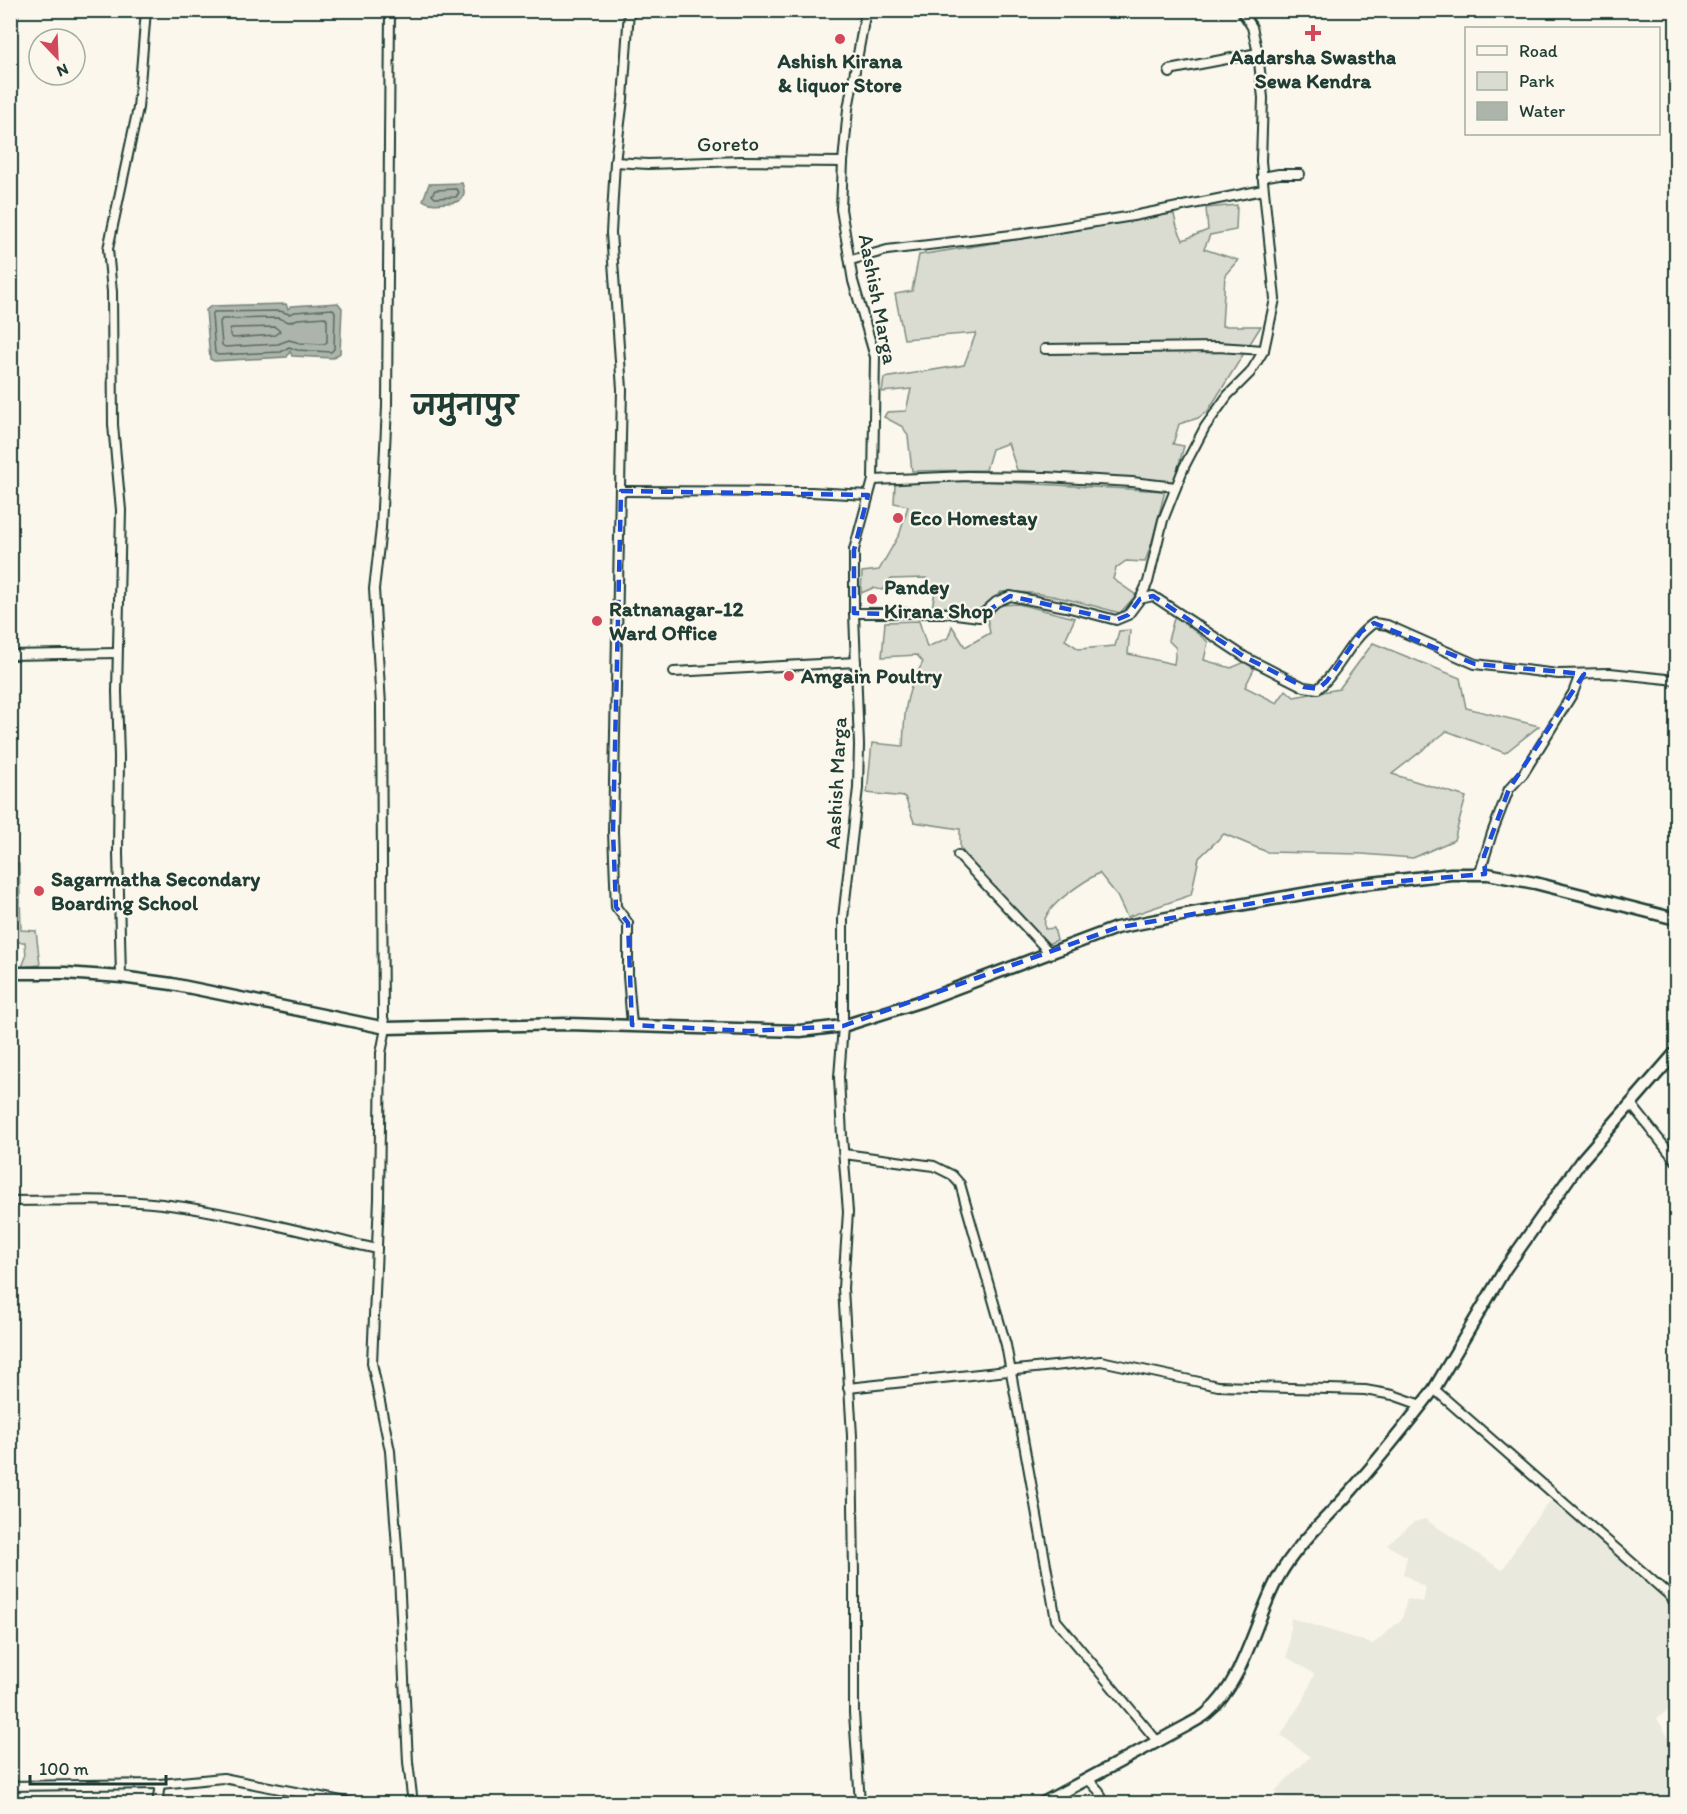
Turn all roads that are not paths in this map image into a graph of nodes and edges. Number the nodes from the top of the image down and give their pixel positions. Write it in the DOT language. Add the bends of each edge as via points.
graph roads {
  1 [pos="13,10"];
  2 [pos="146,10"];
  3 [pos="390,10"];
  4 [pos="629,10"];
  5 [pos="866,10"];
  6 [pos="1241,10"];
  7 [pos="10,19"];
  8 [pos="1258,53"];
  9 [pos="1170,74"];
  10 [pos="615,162"];
  11 [pos="843,162"];
  12 [pos="1300,174"];
  13 [pos="1262,177"];
  14 [pos="1263,190"];
  15 [pos="851,260"];
  16 [pos="1045,349"];
  17 [pos="1264,350"];
  18 [pos="873,480"];
  19 [pos="1176,487"];
  20 [pos="621,491"];
  21 [pos="868,495"];
  22 [pos="1140,599"];
  23 [pos="854,613"];
  24 [pos="117,653"];
  25 [pos="10,655"];
  26 [pos="856,662"];
  27 [pos="674,672"];
  28 [pos="1584,674"];
  29 [pos="1677,680"];
  30 [pos="958,855"];
  31 [pos="1485,874"];
  32 [pos="1677,919"];
  33 [pos="1049,952"];
  34 [pos="10,973"];
  35 [pos="121,976"];
  36 [pos="632,1025"];
  37 [pos="843,1026"];
  38 [pos="386,1028"];
  39 [pos="1677,1052"];
  40 [pos="1631,1104"];
  41 [pos="844,1154"];
  42 [pos="1677,1161"];
  43 [pos="10,1201"];
  44 [pos="377,1249"];
  45 [pos="1011,1370"];
  46 [pos="849,1388"];
  47 [pos="1434,1389"];
  48 [pos="1421,1405"];
  49 [pos="1677,1589"];
  50 [pos="1669,1595"];
  51 [pos="1677,1604"];
  52 [pos="1158,1742"];
  53 [pos="1088,1779"];
  54 [pos="160,1784"];
  55 [pos="10,1786"];
  56 [pos="157,1803"];
  57 [pos="357,1803"];
  58 [pos="412,1803"];
  59 [pos="860,1803"];
  60 [pos="1041,1803"];
  61 [pos="1104,1803"];
  1 -- 7 [label="street"];
  2 -- 24 [label="street" via="138,108 108,249 113,425 121,510"];
  3 -- 38 [label="street" via="387,407 374,589 381,705"];
  4 -- 10 [label="street"];
  5 -- 11 [label="street, Aashish Marga"];
  6 -- 8 [label="street" via="1252,27"];
  8 -- 9 [label="street" via="1169,70"];
  8 -- 13 [label="street" via="1263,98"];
  10 -- 11 [label="street, Goreto"];
  10 -- 20 [label="street" via="611,233 622,388"];
  11 -- 15 [label="street, Aashish Marga" via="842,209"];
  12 -- 13 [label="street"];
  13 -- 14 [label="street"];
  14 -- 15 [label="street" via="1133,216 887,250"];
  14 -- 17 [label="street" via="1275,299"];
  15 -- 18 [label="street, Aashish Marga" via="852,281 875,357"];
  16 -- 17 [label="street"];
  17 -- 19 [label="street" via="1205,427"];
  18 -- 19 [label="street" via="1046,477"];
  18 -- 21 [label="street, Aashish Marga"];
  19 -- 22 [label="street"];
  20 -- 21 [label="street"];
  20 -- 36 [label="street" via="614,832 616,907 628,923"];
  21 -- 23 [label="street, Aashish Marga" via="854,550"];
  22 -- 23 [label="street" via="1128,615 1116,620 1010,596 979,617 948,613"];
  22 -- 28 [label="street" via="1153,596 1245,657 1304,687 1318,689 1328,681 1361,632 1374,623 1388,625 1475,664"];
  23 -- 26 [label="street, Aashish Marga"];
  24 -- 25 [label="street"];
  24 -- 35 [label="street"];
  26 -- 27 [label="street"];
  26 -- 37 [label="street, Aashish Marga" via="858,790 843,918"];
  28 -- 29 [label="street"];
  28 -- 31 [label="street" via="1509,789 1484,856 1481,869"];
  30 -- 33 [label="street"];
  31 -- 32 [label="street"];
  31 -- 33 [label="street" via="1354,885 1230,906 1116,928"];
  33 -- 37 [label="street" via="922,1001"];
  34 -- 35 [label="street"];
  35 -- 38 [label="street"];
  36 -- 37 [label="street" via="800,1031"];
  36 -- 38 [label="street"];
  37 -- 41 [label="street, Aashish Marga" via="839,1077"];
  38 -- 44 [label="street" via="381,1053"];
  39 -- 40 [label="street"];
  40 -- 42 [label="street"];
  40 -- 47 [label="street" via="1581,1161 1530,1232"];
  41 -- 45 [label="street" via="933,1166 952,1175 960,1184"];
  41 -- 46 [label="street, Aashish Marga" via="849,1212 843,1288"];
  43 -- 44 [label="street" via="160,1204"];
  44 -- 58 [label="street" via="372,1363 390,1451"];
  45 -- 46 [label="street"];
  45 -- 48 [label="street" via="1101,1361 1218,1386 1365,1390"];
  45 -- 52 [label="street" via="1056,1620"];
  46 -- 59 [label="street, Aashish Marga" via="854,1713"];
  47 -- 48 [label="street"];
  47 -- 50 [label="street"];
  48 -- 52 [label="street" via="1279,1575 1238,1672 1223,1696 1208,1713"];
  49 -- 50 [label="street"];
  50 -- 51 [label="street"];
  52 -- 53 [label="street"];
  53 -- 60 [label="street"];
  53 -- 61 [label="street"];
  54 -- 55 [label="street"];
  54 -- 56 [label="street"];
  54 -- 57 [label="street" via="223,1778"];
}
